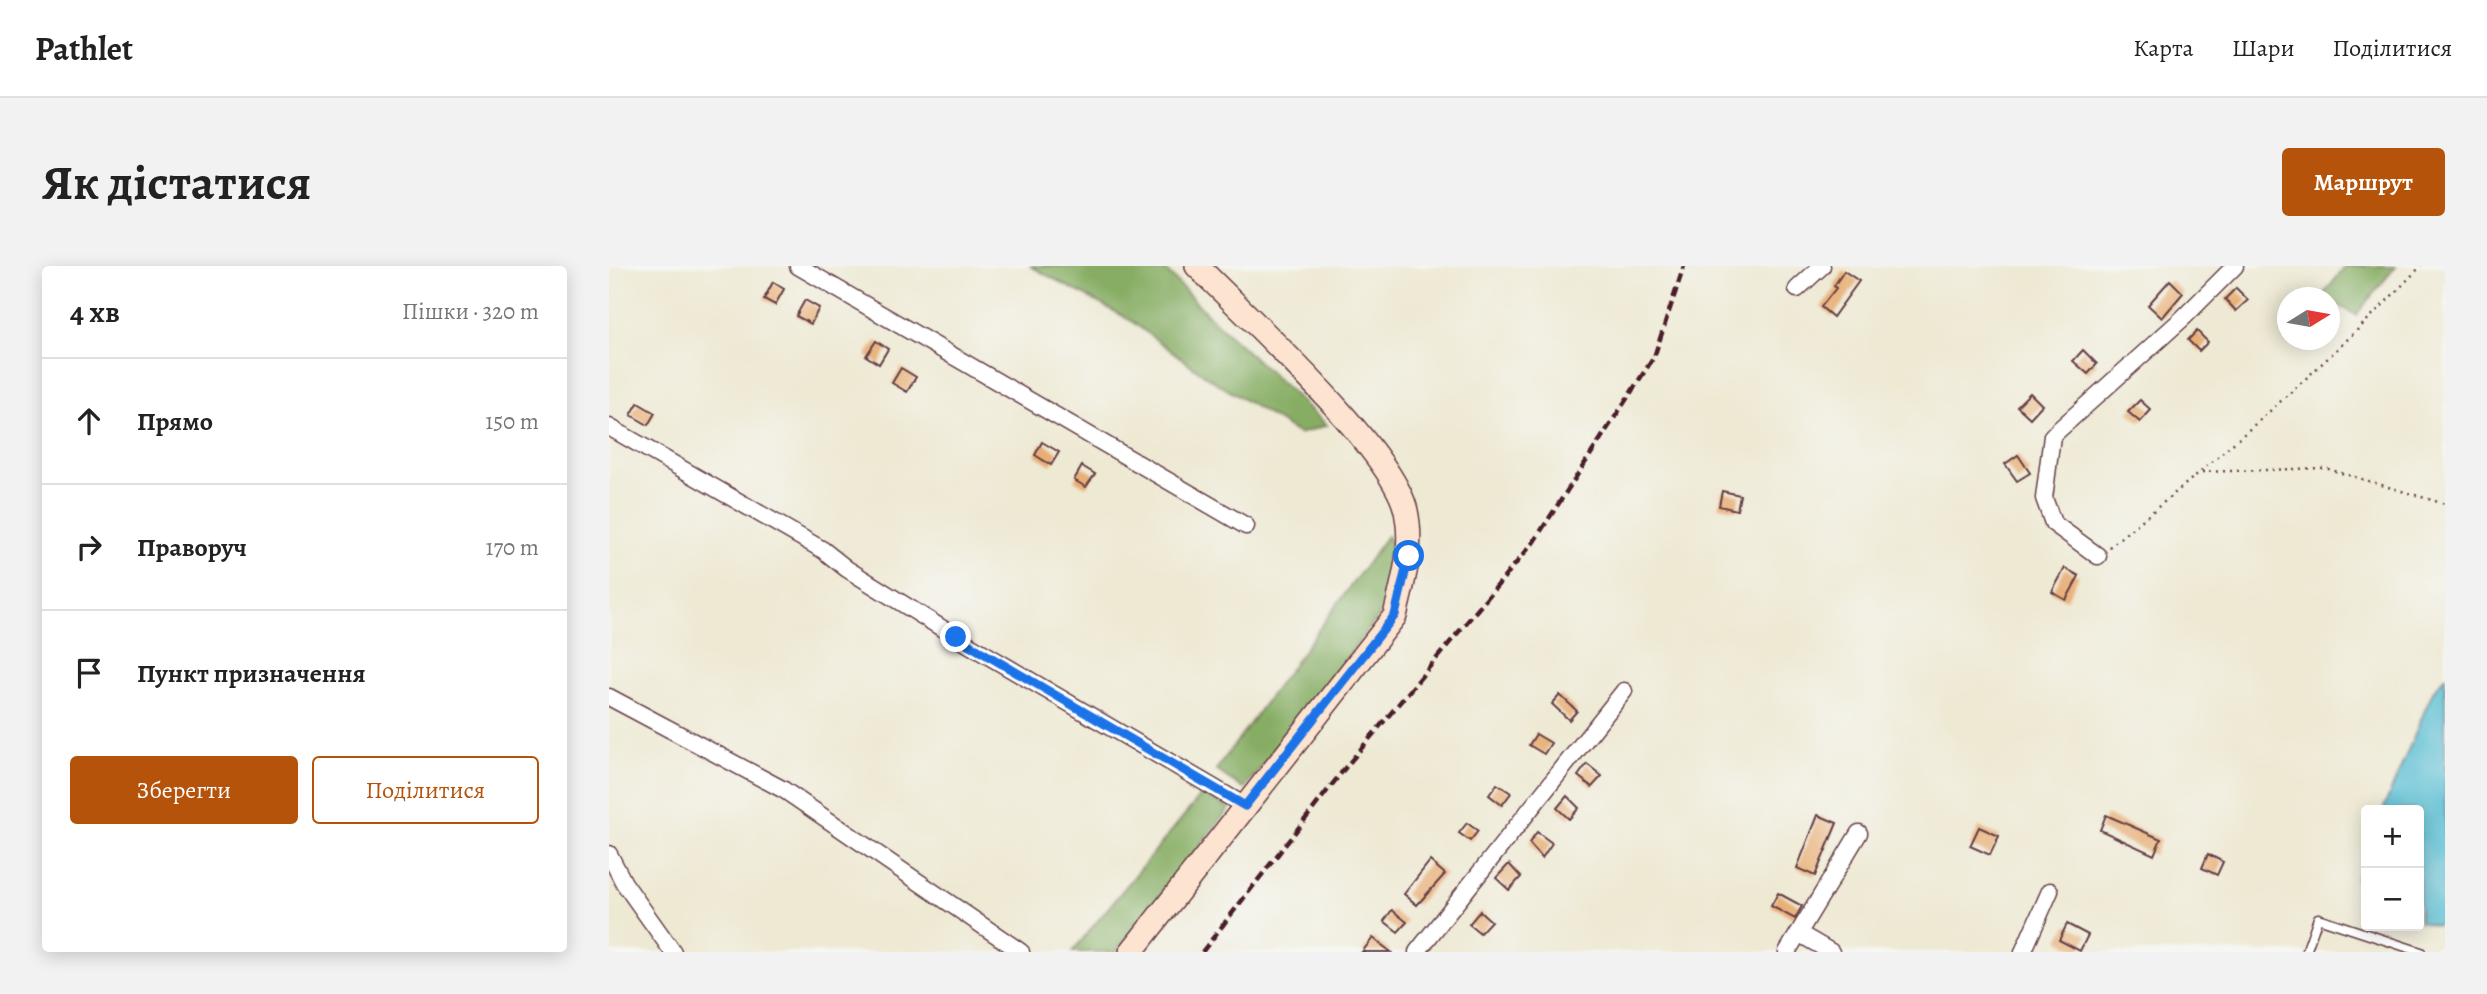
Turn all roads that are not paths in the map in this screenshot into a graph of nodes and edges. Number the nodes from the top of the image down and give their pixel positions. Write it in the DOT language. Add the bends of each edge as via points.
graph roads {
  1 [pos="798,266"];
  2 [pos="1197,266"];
  3 [pos="1822,266"];
  4 [pos="2235,266"];
  5 [pos="1797,289"];
  6 [pos="609,427"];
  7 [pos="1246,526"];
  8 [pos="2098,556"];
  9 [pos="1624,691"];
  10 [pos="609,697"];
  11 [pos="1245,806"];
  12 [pos="1859,833"];
  13 [pos="609,853"];
  14 [pos="2050,891"];
  15 [pos="1800,934"];
  16 [pos="673,952"];
  17 [pos="1021,952"];
  18 [pos="1131,952"];
  19 [pos="1417,952"];
  20 [pos="1787,952"];
  21 [pos="1831,952"];
  22 [pos="2023,952"];
  23 [pos="2306,952"];
  24 [pos="2421,952"];
  1 -- 7 [label="street"];
  2 -- 11 [label="street" via="1380,458 1406,509 1409,556 1395,615"];
  3 -- 5 [label="street"];
  4 -- 8 [label="street" via="2052,436 2043,498 2053,523"];
  6 -- 11 [label="street" via="823,550 956,637"];
  9 -- 19 [label="street"];
  10 -- 17 [label="street" via="784,790"];
  11 -- 18 [label="street"];
  12 -- 15 [label="street"];
  13 -- 16 [label="street" via="624,883"];
  14 -- 22 [label="street"];
  15 -- 20 [label="street"];
  15 -- 21 [label="street"];
  23 -- 24 [label="lane" via="2318,918"];
}
